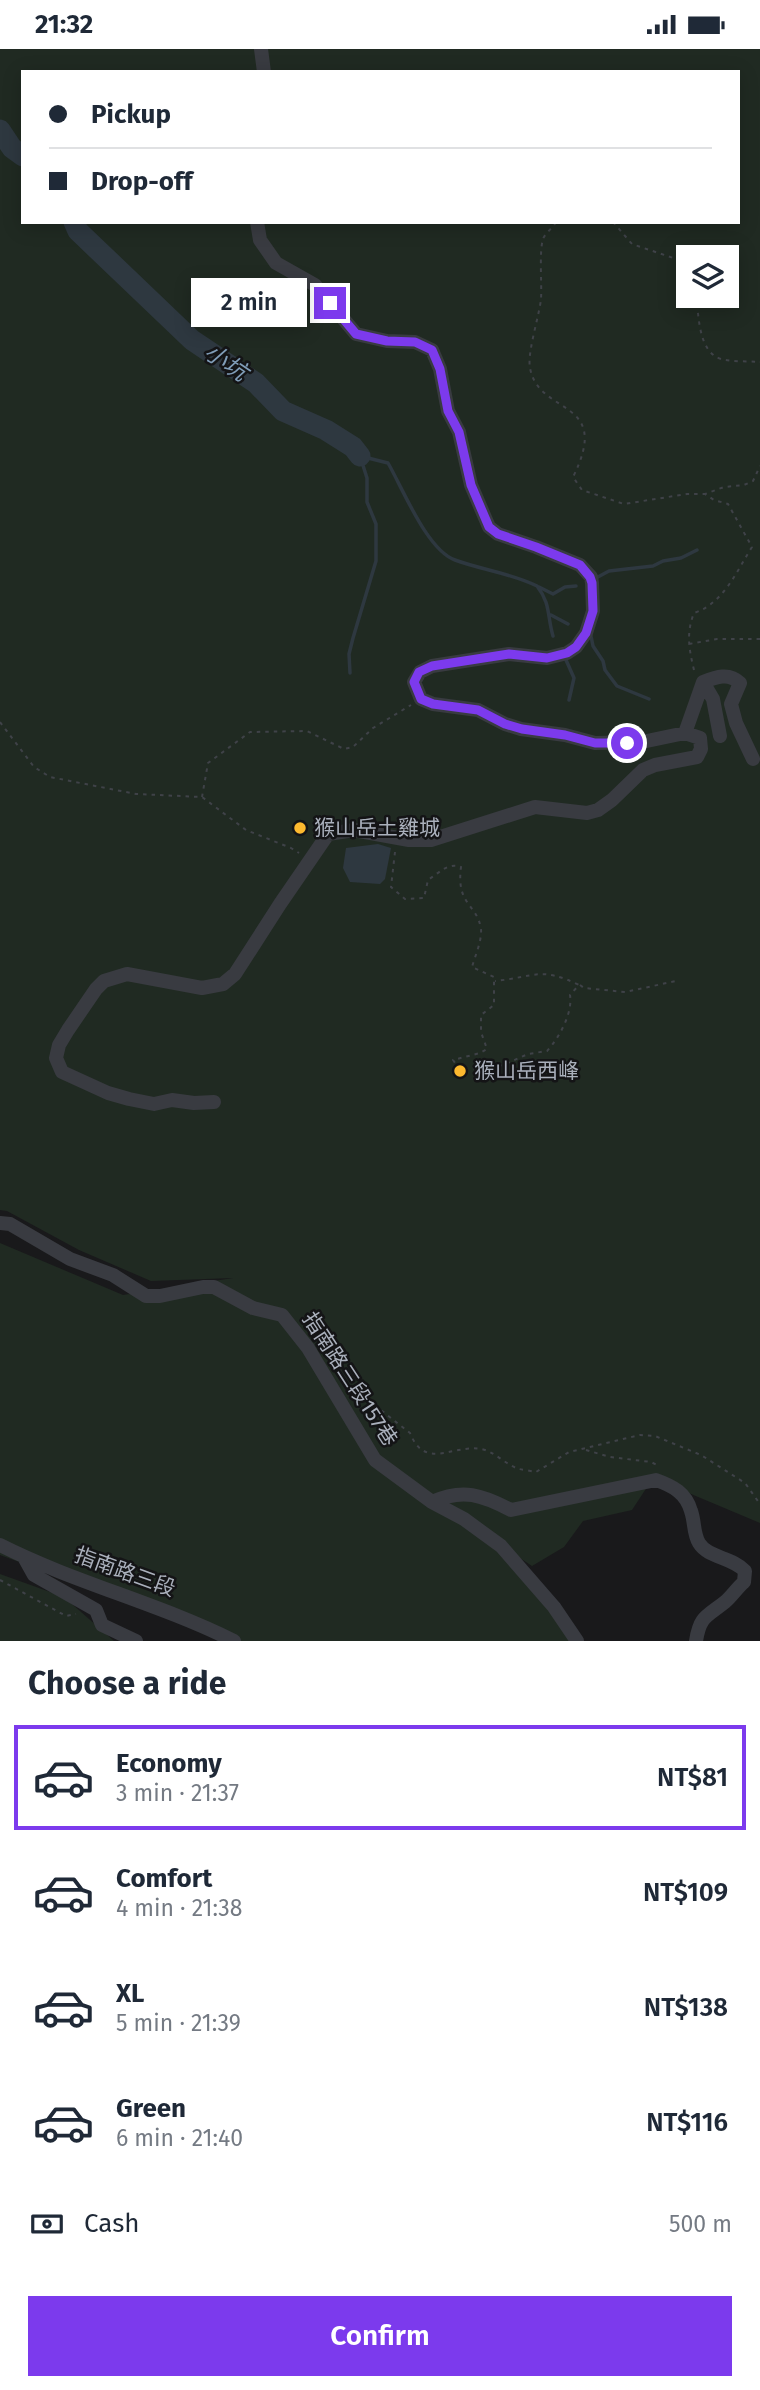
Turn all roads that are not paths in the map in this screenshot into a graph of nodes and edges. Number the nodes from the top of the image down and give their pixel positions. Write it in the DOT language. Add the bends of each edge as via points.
graph roads {
  1 [pos="261,49"];
  2 [pos="264,70"];
  3 [pos="257,224"];
  4 [pos="703,682"];
  5 [pos="685,733"];
  6 [pos="720,736"];
  7 [pos="753,758"];
  8 [pos="214,1102"];
  9 [pos="0,1223"];
  10 [pos="432,1502"];
  11 [pos="0,1545"];
  12 [pos="24,1557"];
  13 [pos="136,1641"];
  14 [pos="234,1641"];
  15 [pos="577,1641"];
  16 [pos="696,1641"];
  1 -- 2 [label="street"];
  3 -- 5 [label="street" via="260,240 276,263 315,285 356,334 415,342 432,350 471,485 489,527 580,565 590,577 593,611 576,647 555,657 509,654 432,666 419,672 414,682 421,699 478,710 522,729 595,743 642,742"];
  4 -- 5 [label="street"];
  4 -- 6 [label="street" via="713,699"];
  4 -- 7 [label="street" via="719,675 740,683 731,705"];
  5 -- 8 [label="street" via="700,738 697,757 643,770 598,810 587,813 536,807 431,840 333,833 323,839 245,961 223,984 202,988 127,974 104,981 60,1045 56,1058 62,1072 108,1093 154,1104"];
  9 -- 10 [label="street, 指南路三段157巷" via="113,1275 146,1296 214,1287 253,1308 282,1315 375,1460"];
  10 -- 15 [label="street, 指南路三段157巷" via="501,1546"];
  10 -- 16 [label="street" via="448,1495 470,1494 510,1510 656,1480 672,1486 683,1494 692,1511 699,1544 745,1571 744,1582 703,1617"];
  11 -- 12 [label="street, 指南路三段"];
  12 -- 13 [label="street" via="34,1576 96,1610 102,1625"];
  12 -- 14 [label="street, 指南路三段" via="174,1613"];
}
